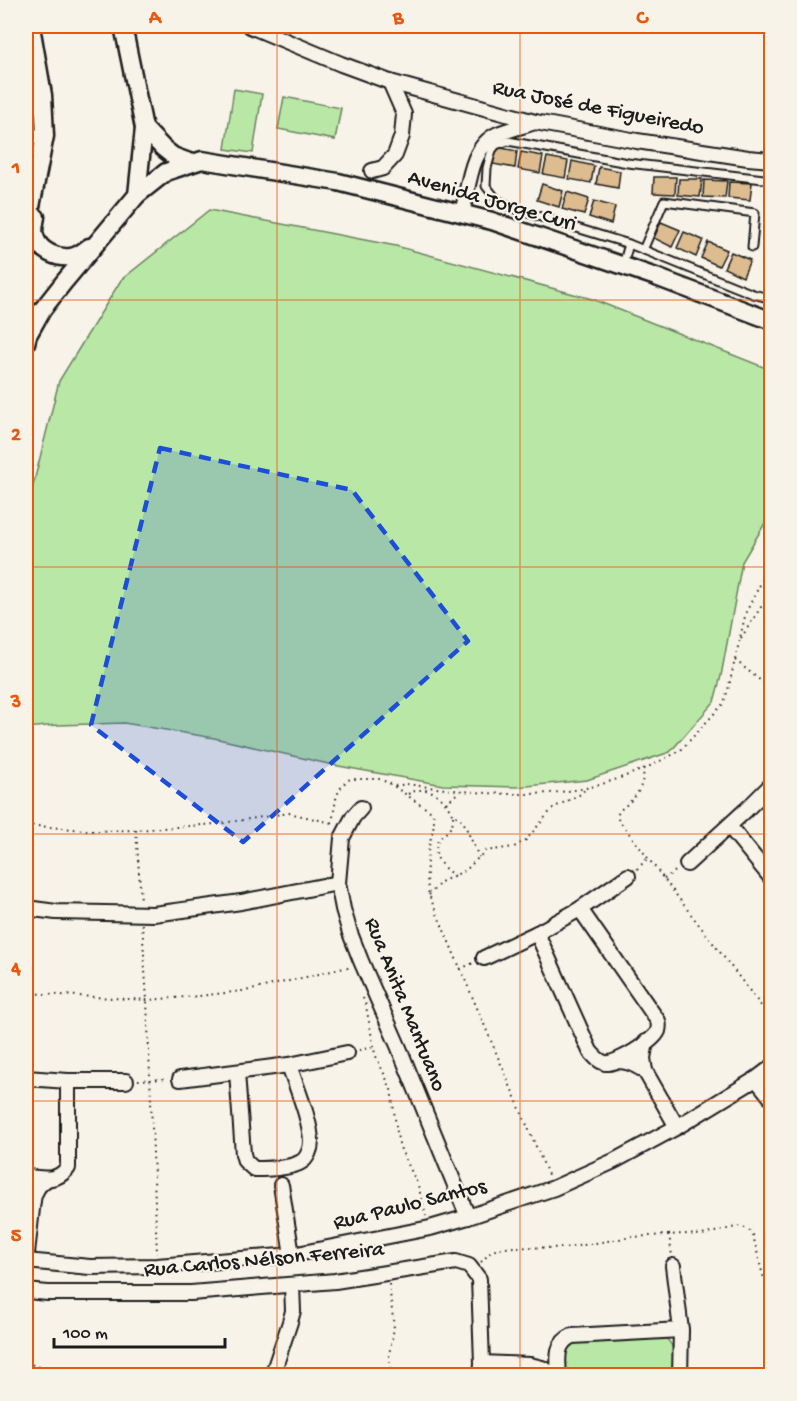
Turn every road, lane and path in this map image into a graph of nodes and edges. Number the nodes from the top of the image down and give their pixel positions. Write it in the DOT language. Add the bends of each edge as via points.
graph roads {
  1 [pos="28,26"];
  2 [pos="123,26"];
  3 [pos="250,26"];
  4 [pos="390,82"];
  5 [pos="26,101"];
  6 [pos="44,108"];
  7 [pos="535,122"];
  8 [pos="144,128"];
  9 [pos="45,136"];
  10 [pos="26,137"];
  11 [pos="771,160"];
  12 [pos="192,163"];
  13 [pos="372,171"];
  14 [pos="771,180"];
  15 [pos="137,195"];
  16 [pos="31,205"];
  17 [pos="462,213"];
  18 [pos="26,232"];
  19 [pos="98,241"];
  20 [pos="629,244"];
  21 [pos="752,247"];
  22 [pos="643,250"];
  23 [pos="623,266"];
  24 [pos="771,299"];
  25 [pos="771,321"];
  26 [pos="26,343"];
  27 [pos="771,548"];
  28 [pos="771,590"];
  29 [pos="740,640"];
  30 [pos="735,660"];
  31 [pos="771,690"];
  32 [pos="644,769"];
  33 [pos="395,786"];
  34 [pos="587,788"];
  35 [pos="460,791"];
  36 [pos="769,792"];
  37 [pos="408,795"];
  38 [pos="446,803"];
  39 [pos="361,807"];
  40 [pos="453,816"];
  41 [pos="332,823"];
  42 [pos="26,825"];
  43 [pos="729,826"];
  44 [pos="347,827"];
  45 [pos="136,830"];
  46 [pos="479,857"];
  47 [pos="648,858"];
  48 [pos="687,864"];
  49 [pos="642,865"];
  50 [pos="670,875"];
  51 [pos="455,876"];
  52 [pos="628,876"];
  53 [pos="664,879"];
  54 [pos="771,879"];
  55 [pos="338,883"];
  56 [pos="429,895"];
  57 [pos="26,908"];
  58 [pos="580,909"];
  59 [pos="141,914"];
  60 [pos="537,933"];
  61 [pos="484,958"];
  62 [pos="467,966"];
  63 [pos="460,969"];
  64 [pos="351,971"];
  65 [pos="26,993"];
  66 [pos="362,997"];
  67 [pos="147,1000"];
  68 [pos="771,1020"];
  69 [pos="646,1042"];
  70 [pos="373,1047"];
  71 [pos="365,1048"];
  72 [pos="347,1053"];
  73 [pos="617,1061"];
  74 [pos="289,1065"];
  75 [pos="771,1067"];
  76 [pos="645,1071"];
  77 [pos="237,1072"];
  78 [pos="26,1078"];
  79 [pos="180,1079"];
  80 [pos="756,1079"];
  81 [pos="143,1080"];
  82 [pos="150,1080"];
  83 [pos="163,1080"];
  84 [pos="68,1081"];
  85 [pos="126,1081"];
  86 [pos="771,1099"];
  87 [pos="676,1127"];
  88 [pos="293,1164"];
  89 [pos="264,1169"];
  90 [pos="26,1177"];
  91 [pos="47,1179"];
  92 [pos="26,1184"];
  93 [pos="282,1185"];
  94 [pos="554,1188"];
  95 [pos="33,1200"];
  96 [pos="468,1217"];
  97 [pos="430,1227"];
  98 [pos="669,1234"];
  99 [pos="292,1255"];
  100 [pos="26,1262"];
  101 [pos="158,1266"];
  102 [pos="673,1266"];
  103 [pos="471,1268"];
  104 [pos="388,1272"];
  105 [pos="292,1285"];
  106 [pos="771,1289"];
  107 [pos="26,1291"];
  108 [pos="681,1330"];
  109 [pos="557,1353"];
  110 [pos="26,1363"];
  111 [pos="530,1365"];
  112 [pos="482,1369"];
  113 [pos="75,1376"];
  114 [pos="272,1376"];
  115 [pos="392,1376"];
  116 [pos="559,1376"];
  117 [pos="680,1376"];
  1 -- 6 [label="street"];
  2 -- 8 [label="street"];
  3 -- 4 [label="street, Rua José de Figueiredo"];
  4 -- 7 [label="street, Rua José de Figueiredo"];
  4 -- 13 [label="street" via="404,114 402,136 383,168"];
  5 -- 6 [label="street"];
  6 -- 9 [label="street"];
  7 -- 11 [label="street, Rua José de Figueiredo"];
  7 -- 17 [label="street" via="496,135 484,144 475,156"];
  8 -- 12 [label="street" via="173,156"];
  8 -- 15 [label="street"];
  9 -- 10 [label="street"];
  9 -- 16 [label="street"];
  12 -- 15 [label="street" via="166,172"];
  12 -- 17 [label="street, Avenida Jorge Curi" via="202,160 338,182"];
  14 -- 20 [label="lane" via="628,163 508,141 492,150 486,186 497,200"];
  15 -- 19 [label="street"];
  16 -- 18 [label="street"];
  16 -- 19 [label="street" via="36,214 34,235 48,252 71,257"];
  17 -- 23 [label="street, Avenida Jorge Curi"];
  19 -- 26 [label="street" via="42,310"];
  20 -- 22 [label="lane"];
  20 -- 23 [label="lane"];
  21 -- 22 [label="lane" via="755,213 664,201"];
  22 -- 24 [label="lane"];
  23 -- 25 [label="street, Avenida Jorge Curi"];
  27 -- 29 [label="path" via="764,577 746,612"];
  28 -- 29 [label="path"];
  29 -- 30 [label="path"];
  30 -- 31 [label="path"];
  30 -- 32 [label="path" via="723,704 680,751"];
  32 -- 34 [label="path"];
  32 -- 47 [label="path" via="639,793 618,817"];
  33 -- 35 [label="path"];
  33 -- 37 [label="path"];
  33 -- 41 [label="path" via="379,779 347,780 339,790"];
  34 -- 35 [label="path" via="534,794"];
  34 -- 46 [label="path" via="553,808 526,840 513,847 485,851"];
  35 -- 38 [label="path"];
  36 -- 43 [label="street"];
  37 -- 38 [label="path" via="417,791 435,793"];
  37 -- 56 [label="path" via="434,817"];
  38 -- 40 [label="path"];
  39 -- 44 [label="street, Rua Anita Mantuano"];
  40 -- 46 [label="path" via="463,821"];
  40 -- 51 [label="path" via="452,825 438,840 436,852 442,867"];
  41 -- 44 [label="path"];
  41 -- 45 [label="path" via="289,813 216,825"];
  42 -- 45 [label="path"];
  43 -- 48 [label="street"];
  43 -- 54 [label="street"];
  44 -- 55 [label="street, Rua Anita Mantuano" via="342,838"];
  45 -- 59 [label="path"];
  46 -- 51 [label="path"];
  47 -- 49 [label="path"];
  47 -- 53 [label="path"];
  50 -- 53 [label="path"];
  51 -- 56 [label="path" via="441,882"];
  52 -- 58 [label="street"];
  53 -- 68 [label="path"];
  55 -- 59 [label="street" via="241,902"];
  55 -- 96 [label="street, Rua Anita Mantuano" via="350,933"];
  56 -- 63 [label="path"];
  57 -- 59 [label="street"];
  58 -- 60 [label="street"];
  58 -- 69 [label="street" via="658,1021 657,1032"];
  59 -- 67 [label="path"];
  60 -- 61 [label="street"];
  60 -- 73 [label="street" via="590,1051 604,1063"];
  62 -- 63 [label="path"];
  63 -- 94 [label="path"];
  64 -- 67 [label="path" via="344,968 251,990"];
  65 -- 67 [label="path"];
  66 -- 70 [label="path"];
  67 -- 82 [label="path"];
  69 -- 73 [label="street"];
  69 -- 76 [label="street"];
  70 -- 71 [label="path"];
  70 -- 97 [label="path" via="391,1089 398,1140 418,1185"];
  72 -- 74 [label="street"];
  73 -- 76 [label="street" via="633,1063"];
  74 -- 77 [label="street"];
  74 -- 88 [label="street" via="311,1142 307,1157"];
  75 -- 80 [label="street, Rua Paulo Santos"];
  76 -- 87 [label="street"];
  77 -- 79 [label="street"];
  77 -- 89 [label="street" via="243,1154 250,1167"];
  78 -- 84 [label="street"];
  80 -- 86 [label="street"];
  80 -- 87 [label="street, Rua Paulo Santos"];
  81 -- 82 [label="path"];
  82 -- 83 [label="path"];
  82 -- 101 [label="path"];
  84 -- 85 [label="street"];
  84 -- 91 [label="street" via="68,1168 56,1178"];
  87 -- 94 [label="street, Rua Paulo Santos"];
  88 -- 89 [label="street"];
  88 -- 93 [label="street"];
  89 -- 93 [label="street"];
  90 -- 91 [label="street"];
  91 -- 95 [label="street" via="35,1190"];
  92 -- 95 [label="street"];
  93 -- 99 [label="street"];
  94 -- 96 [label="street, Rua Paulo Santos"];
  95 -- 100 [label="street"];
  96 -- 97 [label="street, Rua Paulo Santos"];
  97 -- 99 [label="street, Rua Paulo Santos"];
  98 -- 102 [label="path"];
  98 -- 103 [label="path" via="564,1248 499,1249"];
  98 -- 106 [label="path" via="702,1235 740,1226 748,1229"];
  99 -- 101 [label="street, Rua Paulo Santos"];
  100 -- 101 [label="street, Rua Paulo Santos"];
  102 -- 108 [label="street"];
  103 -- 104 [label="street, Rua Carlos Nélson Ferreira" via="456,1262"];
  103 -- 112 [label="street" via="479,1279"];
  104 -- 105 [label="street, Rua Carlos Nélson Ferreira"];
  104 -- 115 [label="path" via="394,1328 389,1355"];
  105 -- 107 [label="street, Rua Carlos Nélson Ferreira" via="191,1293"];
  105 -- 114 [label="street" via="290,1322"];
  108 -- 109 [label="street" via="572,1336"];
  108 -- 117 [label="street"];
  109 -- 111 [label="street"];
  109 -- 116 [label="street"];
  110 -- 113 [label="path"];
  111 -- 112 [label="street"];
  111 -- 116 [label="street"];
}
